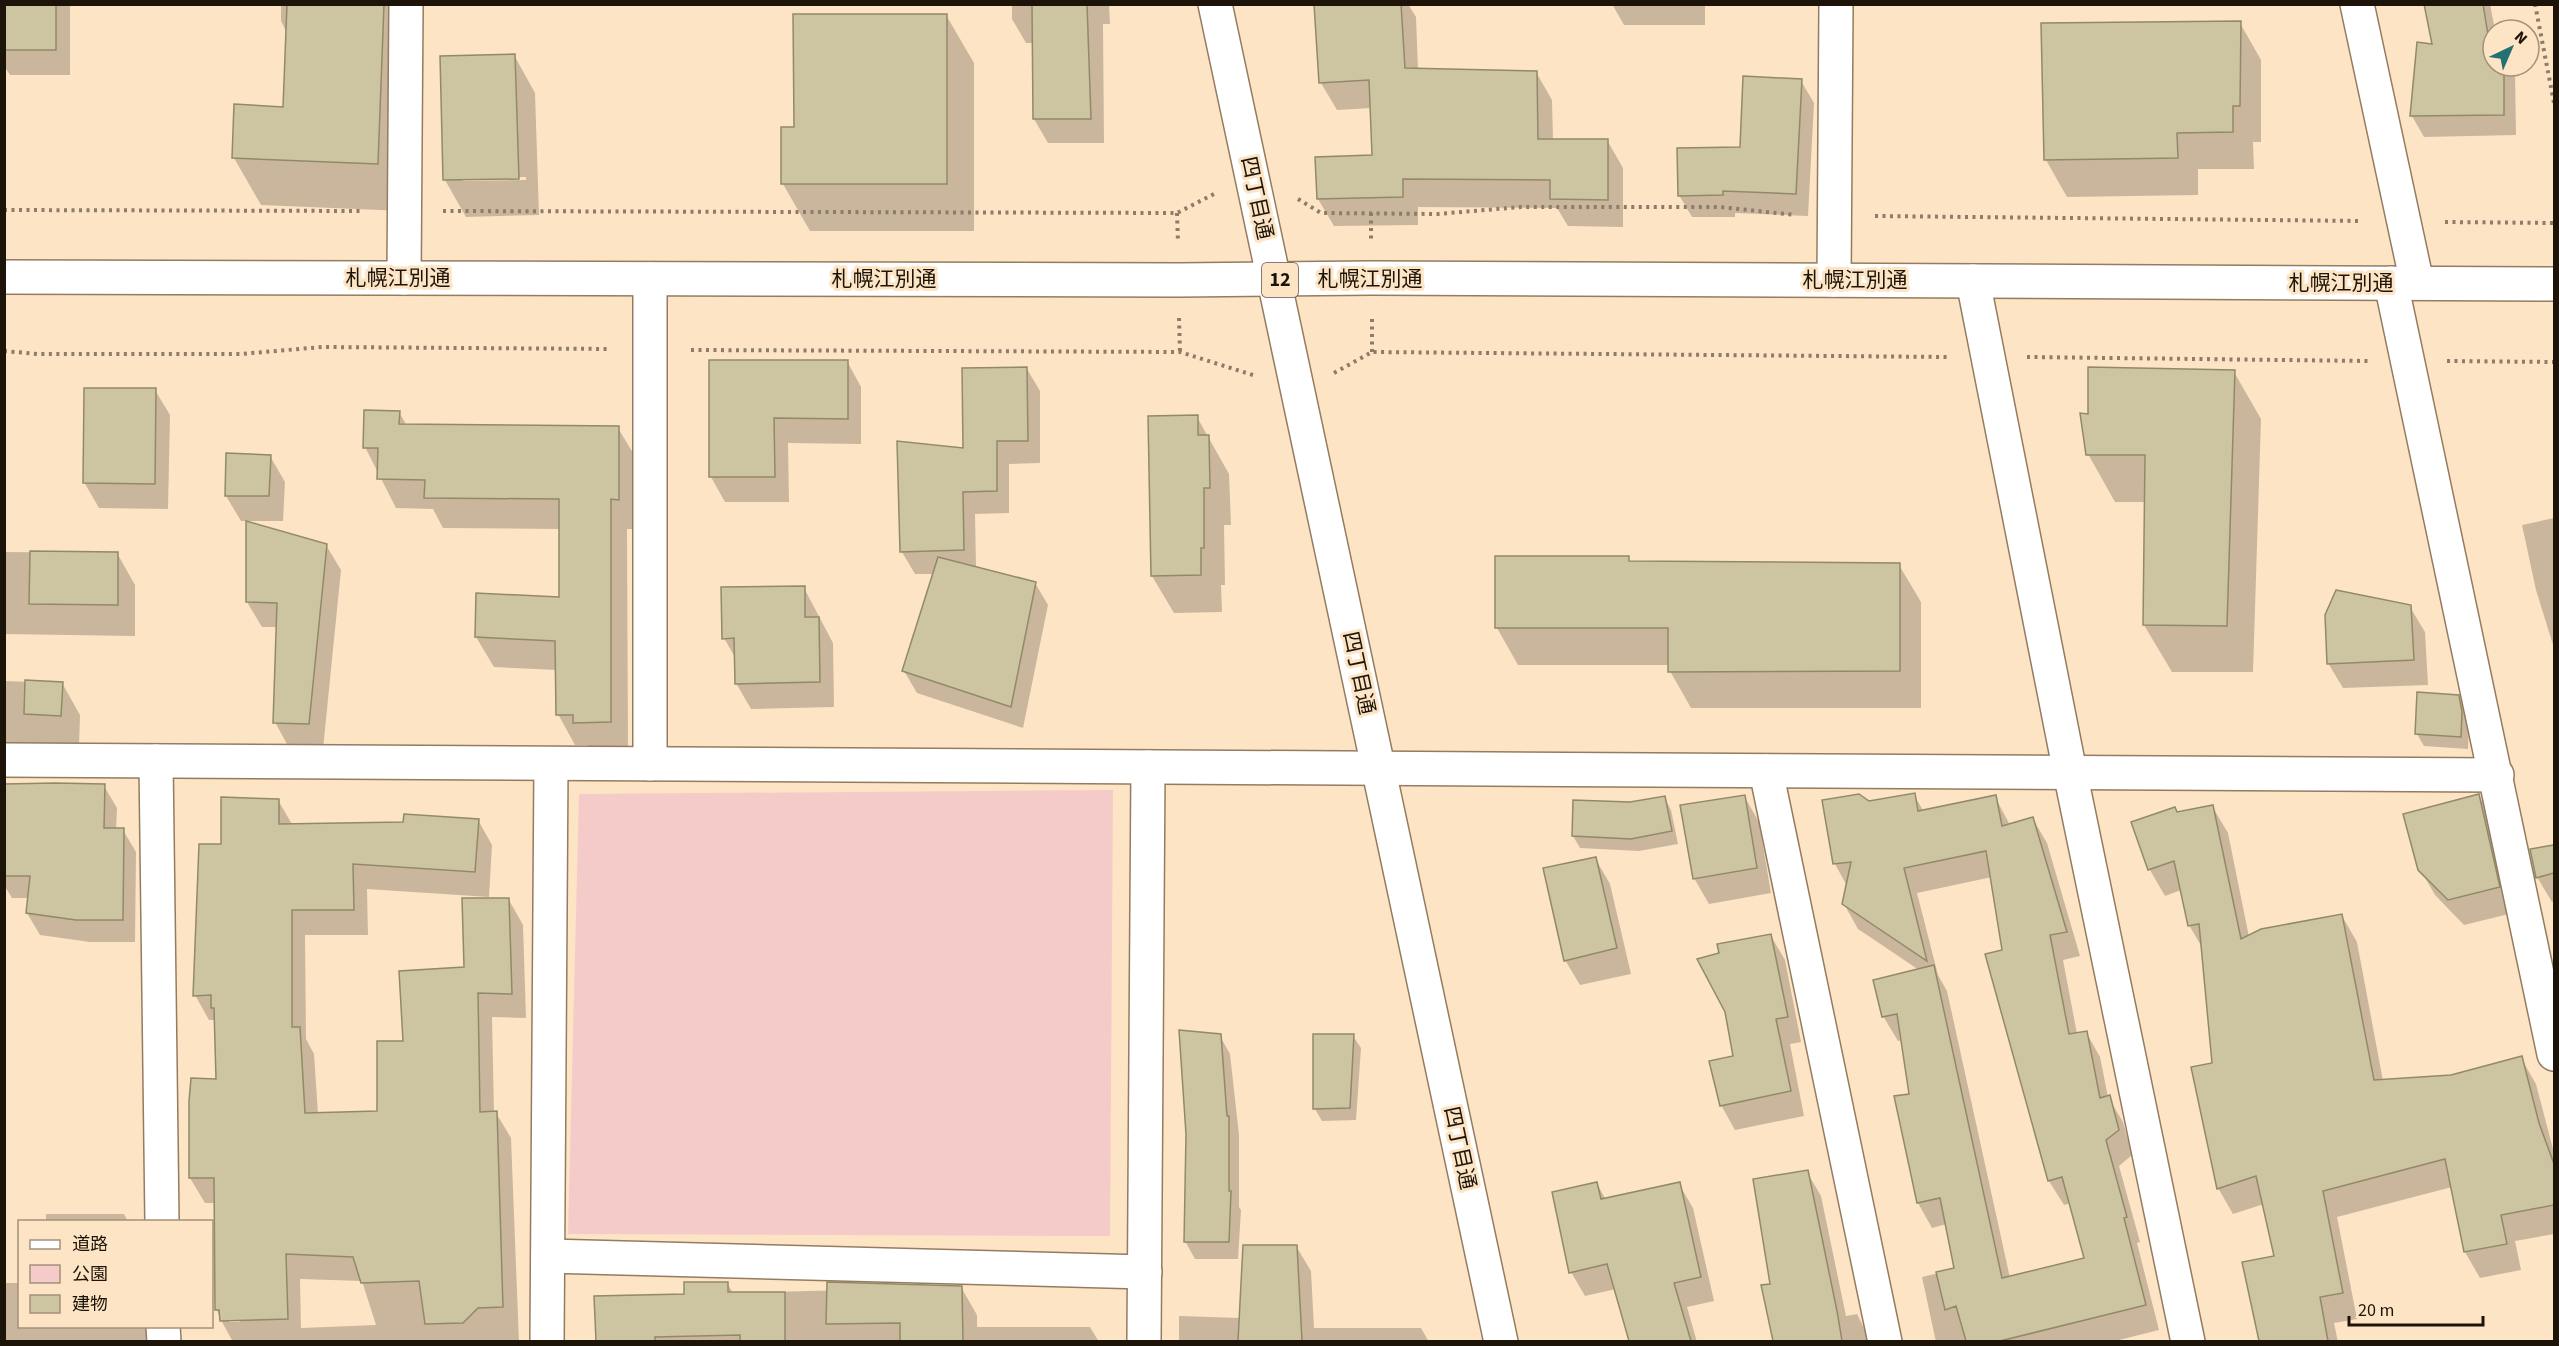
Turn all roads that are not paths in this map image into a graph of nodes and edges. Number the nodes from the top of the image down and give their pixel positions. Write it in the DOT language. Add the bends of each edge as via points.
graph roads {
  1 [pos="406,4"];
  2 [pos="1215,4"];
  3 [pos="1836,4"];
  4 [pos="2357,4"];
  5 [pos="4,277"];
  6 [pos="404,278"];
  7 [pos="650,279"];
  8 [pos="1275,280"];
  9 [pos="1834,280"];
  10 [pos="1973,280"];
  11 [pos="2404,283"];
  12 [pos="2554,284"];
  13 [pos="4,760"];
  14 [pos="156,760"];
  15 [pos="551,764"];
  16 [pos="650,764"];
  17 [pos="1148,767"];
  18 [pos="1379,769"];
  19 [pos="1766,771"];
  20 [pos="2070,772"];
  21 [pos="2497,775"];
  22 [pos="2554,1054"];
  23 [pos="162,1220"];
  24 [pos="548,1256"];
  25 [pos="1145,1272"];
  26 [pos="548,1341"];
  27 [pos="1144,1341"];
  28 [pos="1501,1341"];
  29 [pos="1886,1341"];
  30 [pos="2188,1341"];
  1 -- 6 [label="main road"];
  2 -- 8 [label="main road, 四丁目通"];
  3 -- 9 [label="main road"];
  4 -- 11 [label="main road"];
  5 -- 6 [label="main road, 札幌江別通 / 12"];
  6 -- 7 [label="main road, 札幌江別通 / 12"];
  7 -- 8 [label="main road, 札幌江別通 / 12"];
  7 -- 16 [label="main road"];
  8 -- 9 [label="main road, 札幌江別通 / 12"];
  8 -- 18 [label="main road, 四丁目通"];
  9 -- 10 [label="main road, 札幌江別通 / 12"];
  10 -- 11 [label="main road, 札幌江別通 / 12"];
  10 -- 20 [label="main road"];
  11 -- 12 [label="main road, 札幌江別通 / 12"];
  11 -- 21 [label="main road"];
  13 -- 14 [label="main road"];
  14 -- 15 [label="main road"];
  14 -- 23 [label="main road"];
  15 -- 16 [label="main road"];
  15 -- 24 [label="main road"];
  16 -- 17 [label="main road"];
  17 -- 18 [label="main road"];
  17 -- 25 [label="main road"];
  18 -- 19 [label="main road"];
  18 -- 28 [label="main road, 四丁目通"];
  19 -- 20 [label="main road"];
  19 -- 29 [label="main road"];
  20 -- 21 [label="main road"];
  20 -- 30 [label="main road"];
  21 -- 22 [label="main road"];
  24 -- 25 [label="main road"];
  24 -- 26 [label="main road"];
  25 -- 27 [label="main road"];
}
